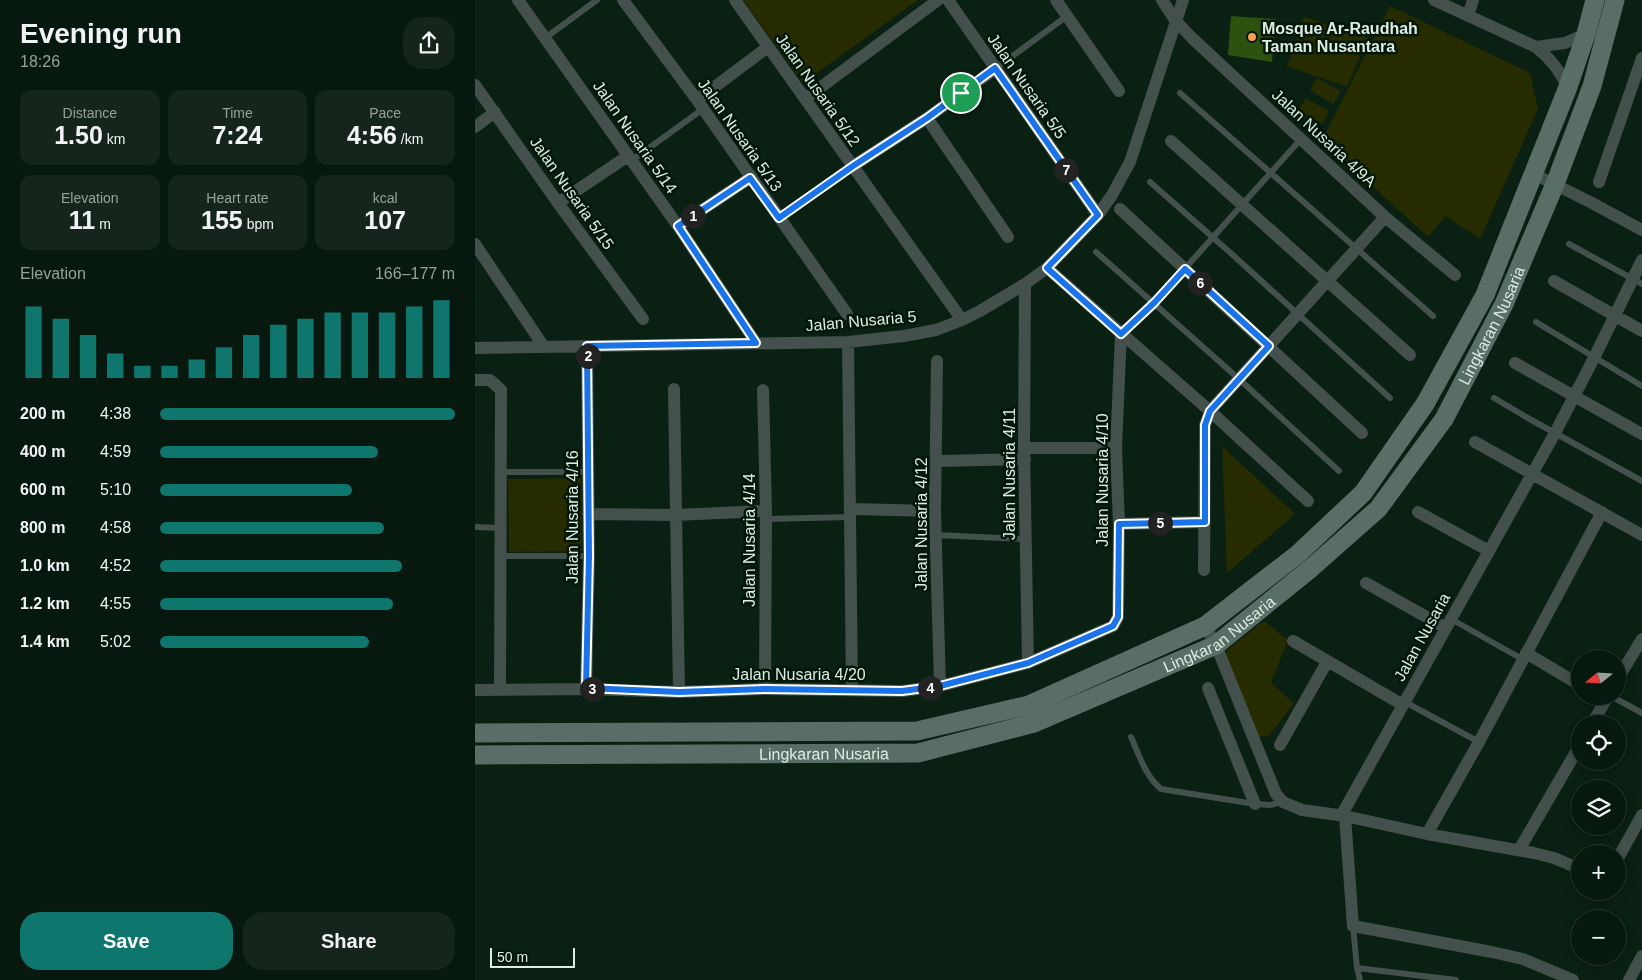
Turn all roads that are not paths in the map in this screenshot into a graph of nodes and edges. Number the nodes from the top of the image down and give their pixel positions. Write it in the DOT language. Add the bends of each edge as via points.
graph roads {
  1 [pos="518,0"];
  2 [pos="597,0"];
  3 [pos="623,0"];
  4 [pos="735,0"];
  5 [pos="938,0"];
  6 [pos="948,0"];
  7 [pos="1056,0"];
  8 [pos="1161,0"];
  9 [pos="1183,0"];
  10 [pos="1435,0"];
  11 [pos="1473,0"];
  12 [pos="1595,0"];
  13 [pos="1615,0"];
  14 [pos="1067,16"];
  15 [pos="1468,16"];
  16 [pos="1175,20"];
  17 [pos="1586,34"];
  18 [pos="545,38"];
  19 [pos="768,47"];
  20 [pos="1536,47"];
  21 [pos="1642,58"];
  22 [pos="995,68"];
  23 [pos="475,85"];
  24 [pos="1568,86"];
  25 [pos="1119,91"];
  26 [pos="1180,93"];
  27 [pos="805,99"];
  28 [pos="700,105"];
  29 [pos="495,112"];
  30 [pos="927,118"];
  31 [pos="475,127"];
  32 [pos="1301,139"];
  33 [pos="1171,141"];
  34 [pos="630,158"];
  35 [pos="853,166"];
  36 [pos="1271,172"];
  37 [pos="1534,174"];
  38 [pos="750,178"];
  39 [pos="1150,182"];
  40 [pos="1599,182"];
  41 [pos="1555,184"];
  42 [pos="558,203"];
  43 [pos="1242,205"];
  44 [pos="1120,209"];
  45 [pos="1098,215"];
  46 [pos="1385,217"];
  47 [pos="779,218"];
  48 [pos="678,226"];
  49 [pos="1642,230"];
  50 [pos="1008,237"];
  51 [pos="1214,238"];
  52 [pos="475,244"];
  53 [pos="1569,244"];
  54 [pos="1357,249"];
  55 [pos="1096,252"];
  56 [pos="1642,260"];
  57 [pos="1047,268"];
  58 [pos="1185,269"];
  59 [pos="1455,276"];
  60 [pos="1328,281"];
  61 [pos="1554,281"];
  62 [pos="1637,282"];
  63 [pos="1025,284"];
  64 [pos="1154,303"];
  65 [pos="847,314"];
  66 [pos="1298,314"];
  67 [pos="1433,316"];
  68 [pos="1615,316"];
  69 [pos="643,319"];
  70 [pos="962,320"];
  71 [pos="1535,322"];
  72 [pos="1642,331"];
  73 [pos="1121,334"];
  74 [pos="849,342"];
  75 [pos="756,343"];
  76 [pos="587,346"];
  77 [pos="1269,346"];
  78 [pos="544,347"];
  79 [pos="475,348"];
  80 [pos="1410,355"];
  81 [pos="1594,358"];
  82 [pos="937,361"];
  83 [pos="1515,363"];
  84 [pos="1239,378"];
  85 [pos="475,380"];
  86 [pos="1642,386"];
  87 [pos="674,388"];
  88 [pos="763,390"];
  89 [pos="1574,397"];
  90 [pos="1391,398"];
  91 [pos="1495,398"];
  92 [pos="1210,411"];
  93 [pos="1555,433"];
  94 [pos="1363,434"];
  95 [pos="1642,434"];
  96 [pos="1475,442"];
  97 [pos="1116,448"];
  98 [pos="1024,454"];
  99 [pos="937,461"];
  100 [pos="501,472"];
  101 [pos="589,472"];
  102 [pos="1339,472"];
  103 [pos="1532,474"];
  104 [pos="1642,481"];
  105 [pos="1308,501"];
  106 [pos="935,512"];
  107 [pos="1418,512"];
  108 [pos="1602,512"];
  109 [pos="851,513"];
  110 [pos="589,514"];
  111 [pos="765,515"];
  112 [pos="675,516"];
  113 [pos="1205,522"];
  114 [pos="1119,524"];
  115 [pos="475,527"];
  116 [pos="500,528"];
  117 [pos="936,535"];
  118 [pos="1642,535"];
  119 [pos="1025,539"];
  120 [pos="1489,551"];
  121 [pos="500,556"];
  122 [pos="589,556"];
  123 [pos="1204,570"];
  124 [pos="1366,583"];
  125 [pos="1448,624"];
  126 [pos="1113,626"];
  127 [pos="1205,626"];
  128 [pos="1642,638"];
  129 [pos="1293,641"];
  130 [pos="1216,644"];
  131 [pos="1524,656"];
  132 [pos="1327,662"];
  133 [pos="1028,663"];
  134 [pos="1626,665"];
  135 [pos="1571,680"];
  136 [pos="940,686"];
  137 [pos="586,688"];
  138 [pos="1208,688"];
  139 [pos="500,689"];
  140 [pos="765,689"];
  141 [pos="475,690"];
  142 [pos="852,690"];
  143 [pos="679,692"];
  144 [pos="1404,703"];
  145 [pos="1624,705"];
  146 [pos="1642,713"];
  147 [pos="475,733"];
  148 [pos="1131,737"];
  149 [pos="1479,742"];
  150 [pos="1280,745"];
  151 [pos="475,755"];
  152 [pos="1571,760"];
  153 [pos="1283,802"];
  154 [pos="1255,804"];
  155 [pos="1642,815"];
  156 [pos="1343,816"];
  157 [pos="1427,834"];
  158 [pos="1625,845"];
  159 [pos="1519,850"];
  160 [pos="1571,865"];
  161 [pos="1353,926"];
  162 [pos="1642,956"];
  163 [pos="1357,968"];
  164 [pos="1360,980"];
  165 [pos="1456,980"];
  166 [pos="1573,980"];
  167 [pos="1629,980"];
  1 -- 18 [label="street, Jalan Nusaria 5/14"];
  2 -- 18 [label="lane"];
  3 -- 28 [label="street, Jalan Nusaria 5/13"];
  4 -- 19 [label="street, Jalan Nusaria 5/12"];
  5 -- 27 [label="street"];
  6 -- 22 [label="street, Jalan Nusaria 5/5"];
  7 -- 14 [label="street"];
  8 -- 16 [label="street, Jalan Nusaria 4/9A"];
  9 -- 16 [label="street, Jalan Nusaria 5"];
  10 -- 15 [label="street"];
  11 -- 15 [label="street"];
  12 -- 17 [label="main road, Lingkaran Nusaria"];
  13 -- 41 [label="main road, Lingkaran Nusaria" via="1592,86"];
  14 -- 22 [label="lane"];
  14 -- 25 [label="street"];
  15 -- 20 [label="street"];
  16 -- 32 [label="street, Jalan Nusaria 4/9A"];
  16 -- 45 [label="street, Jalan Nusaria 5" via="1130,162"];
  17 -- 20 [label="street" via="1565,43"];
  17 -- 24 [label="main road, Lingkaran Nusaria"];
  18 -- 34 [label="street, Jalan Nusaria 5/14"];
  19 -- 27 [label="street, Jalan Nusaria 5/12"];
  19 -- 28 [label="street"];
  20 -- 24 [label="street" via="1549,57"];
  21 -- 40 [label="street"];
  22 -- 30 [label="street"];
  22 -- 45 [label="street, Jalan Nusaria 5/5"];
  23 -- 29 [label="street, Jalan Nusaria 5/15"];
  24 -- 37 [label="main road, Lingkaran Nusaria"];
  26 -- 36 [label="lane"];
  27 -- 35 [label="street, Jalan Nusaria 5/12"];
  28 -- 34 [label="lane"];
  28 -- 38 [label="street, Jalan Nusaria 5/13"];
  29 -- 31 [label="street"];
  29 -- 42 [label="street, Jalan Nusaria 5/15"];
  30 -- 35 [label="street"];
  30 -- 50 [label="street"];
  32 -- 36 [label="lane"];
  32 -- 46 [label="street, Jalan Nusaria 4/9A"];
  33 -- 43 [label="street"];
  34 -- 42 [label="street"];
  34 -- 48 [label="street, Jalan Nusaria 5/14"];
  35 -- 47 [label="lane"];
  35 -- 70 [label="street, Jalan Nusaria 5/12"];
  36 -- 43 [label="lane"];
  36 -- 54 [label="lane"];
  37 -- 41 [label="street"];
  37 -- 127 [label="main road, Lingkaran Nusaria" via="1476,312 1425,404 1363,492 1298,554"];
  38 -- 47 [label="street, Jalan Nusaria 5/13"];
  38 -- 48 [label="street"];
  39 -- 51 [label="lane"];
  41 -- 49 [label="street"];
  41 -- 130 [label="main road, Lingkaran Nusaria" via="1504,304 1444,419 1378,509"];
  42 -- 69 [label="street, Jalan Nusaria 5/15"];
  43 -- 51 [label="lane"];
  43 -- 60 [label="street"];
  44 -- 58 [label="street"];
  45 -- 57 [label="street, Jalan Nusaria 5"];
  46 -- 54 [label="street"];
  46 -- 59 [label="street, Jalan Nusaria 4/9A"];
  47 -- 65 [label="street, Jalan Nusaria 5/13"];
  48 -- 75 [label="street, Jalan Nusaria 5/14"];
  51 -- 58 [label="lane"];
  51 -- 66 [label="lane"];
  52 -- 78 [label="street"];
  53 -- 62 [label="lane"];
  54 -- 60 [label="street"];
  54 -- 67 [label="lane"];
  55 -- 64 [label="lane"];
  56 -- 62 [label="street, Jalan Nusaria"];
  57 -- 63 [label="street, Jalan Nusaria 5"];
  57 -- 73 [label="street"];
  58 -- 64 [label="lane"];
  58 -- 77 [label="street"];
  60 -- 66 [label="street"];
  60 -- 80 [label="street"];
  61 -- 68 [label="street"];
  62 -- 68 [label="street, Jalan Nusaria"];
  63 -- 70 [label="street, Jalan Nusaria 5"];
  63 -- 98 [label="street, Jalan Nusaria 4/11"];
  64 -- 73 [label="lane"];
  64 -- 84 [label="lane"];
  66 -- 77 [label="street"];
  66 -- 90 [label="lane"];
  68 -- 72 [label="street"];
  68 -- 81 [label="street, Jalan Nusaria"];
  70 -- 74 [label="street, Jalan Nusaria 5" via="936,330"];
  71 -- 81 [label="lane"];
  73 -- 92 [label="street"];
  73 -- 97 [label="street, Jalan Nusaria 4/10"];
  74 -- 75 [label="street, Jalan Nusaria 5"];
  74 -- 109 [label="street"];
  75 -- 76 [label="street, Jalan Nusaria 5"];
  76 -- 78 [label="street, Jalan Nusaria 5"];
  76 -- 101 [label="street, Jalan Nusaria 4/16"];
  77 -- 84 [label="street"];
  77 -- 94 [label="street"];
  78 -- 79 [label="street, Jalan Nusaria 5"];
  81 -- 86 [label="lane"];
  81 -- 89 [label="street, Jalan Nusaria"];
  82 -- 99 [label="street, Jalan Nusaria 4/12"];
  83 -- 89 [label="street"];
  84 -- 92 [label="street"];
  84 -- 102 [label="lane"];
  85 -- 100 [label="street" via="490,380 501,390"];
  87 -- 112 [label="street"];
  88 -- 111 [label="street, Jalan Nusaria 4/14"];
  89 -- 93 [label="street, Jalan Nusaria"];
  89 -- 95 [label="street"];
  91 -- 93 [label="lane"];
  92 -- 105 [label="street"];
  92 -- 113 [label="street" via="1205,425"];
  93 -- 103 [label="street, Jalan Nusaria"];
  93 -- 104 [label="lane"];
  96 -- 103 [label="street"];
  97 -- 98 [label="street"];
  97 -- 114 [label="street, Jalan Nusaria 4/10"];
  98 -- 99 [label="street"];
  98 -- 119 [label="street, Jalan Nusaria 4/11"];
  99 -- 106 [label="street, Jalan Nusaria 4/12"];
  100 -- 101 [label="lane"];
  100 -- 116 [label="street"];
  101 -- 110 [label="street, Jalan Nusaria 4/16"];
  103 -- 108 [label="street"];
  103 -- 120 [label="street, Jalan Nusaria"];
  106 -- 109 [label="street"];
  106 -- 117 [label="street, Jalan Nusaria 4/12"];
  107 -- 120 [label="street"];
  108 -- 118 [label="street"];
  108 -- 131 [label="street"];
  109 -- 111 [label="lane"];
  109 -- 142 [label="street"];
  110 -- 112 [label="street"];
  110 -- 122 [label="street, Jalan Nusaria 4/16"];
  111 -- 112 [label="street"];
  111 -- 140 [label="street, Jalan Nusaria 4/14"];
  112 -- 143 [label="street"];
  113 -- 114 [label="street"];
  113 -- 123 [label="street"];
  114 -- 126 [label="street, Jalan Nusaria 4/10" via="1118,617"];
  115 -- 116 [label="lane"];
  116 -- 121 [label="street"];
  117 -- 119 [label="lane"];
  117 -- 136 [label="street, Jalan Nusaria 4/12"];
  119 -- 133 [label="street, Jalan Nusaria 4/11"];
  120 -- 125 [label="street, Jalan Nusaria"];
  121 -- 122 [label="lane"];
  121 -- 139 [label="street"];
  122 -- 137 [label="street, Jalan Nusaria 4/16"];
  124 -- 125 [label="street"];
  125 -- 131 [label="lane"];
  125 -- 144 [label="street, Jalan Nusaria"];
  126 -- 133 [label="street, Jalan Nusaria 4/20"];
  127 -- 130 [label="street"];
  127 -- 147 [label="main road, Lingkaran Nusaria" via="1029,705 917,732"];
  128 -- 134 [label="street"];
  129 -- 132 [label="street"];
  130 -- 151 [label="main road, Lingkaran Nusaria" via="1035,723 918,752"];
  130 -- 153 [label="street" via="1276,794"];
  131 -- 135 [label="street"];
  131 -- 149 [label="street"];
  132 -- 144 [label="street"];
  132 -- 150 [label="street"];
  133 -- 136 [label="street, Jalan Nusaria 4/20"];
  136 -- 142 [label="street, Jalan Nusaria 4/20" via="902,691"];
  137 -- 139 [label="street, Jalan Nusaria 4/20"];
  137 -- 143 [label="street, Jalan Nusaria 4/20"];
  138 -- 154 [label="street"];
  139 -- 141 [label="street, Jalan Nusaria 4/20"];
  140 -- 142 [label="street, Jalan Nusaria 4/20"];
  140 -- 143 [label="street, Jalan Nusaria 4/20"];
  144 -- 149 [label="lane"];
  144 -- 156 [label="street, Jalan Nusaria"];
  145 -- 146 [label="lane"];
  148 -- 154 [label="lane" via="1149,776 1161,789"];
  149 -- 157 [label="street"];
  152 -- 159 [label="street"];
  153 -- 154 [label="lane"];
  153 -- 156 [label="street" via="1302,810"];
  155 -- 158 [label="street"];
  156 -- 157 [label="street"];
  156 -- 161 [label="street"];
  157 -- 159 [label="street"];
  159 -- 160 [label="street"];
  161 -- 163 [label="lane"];
  161 -- 166 [label="street" via="1523,959"];
  162 -- 167 [label="street"];
  163 -- 164 [label="lane"];
  163 -- 165 [label="lane"];
}
